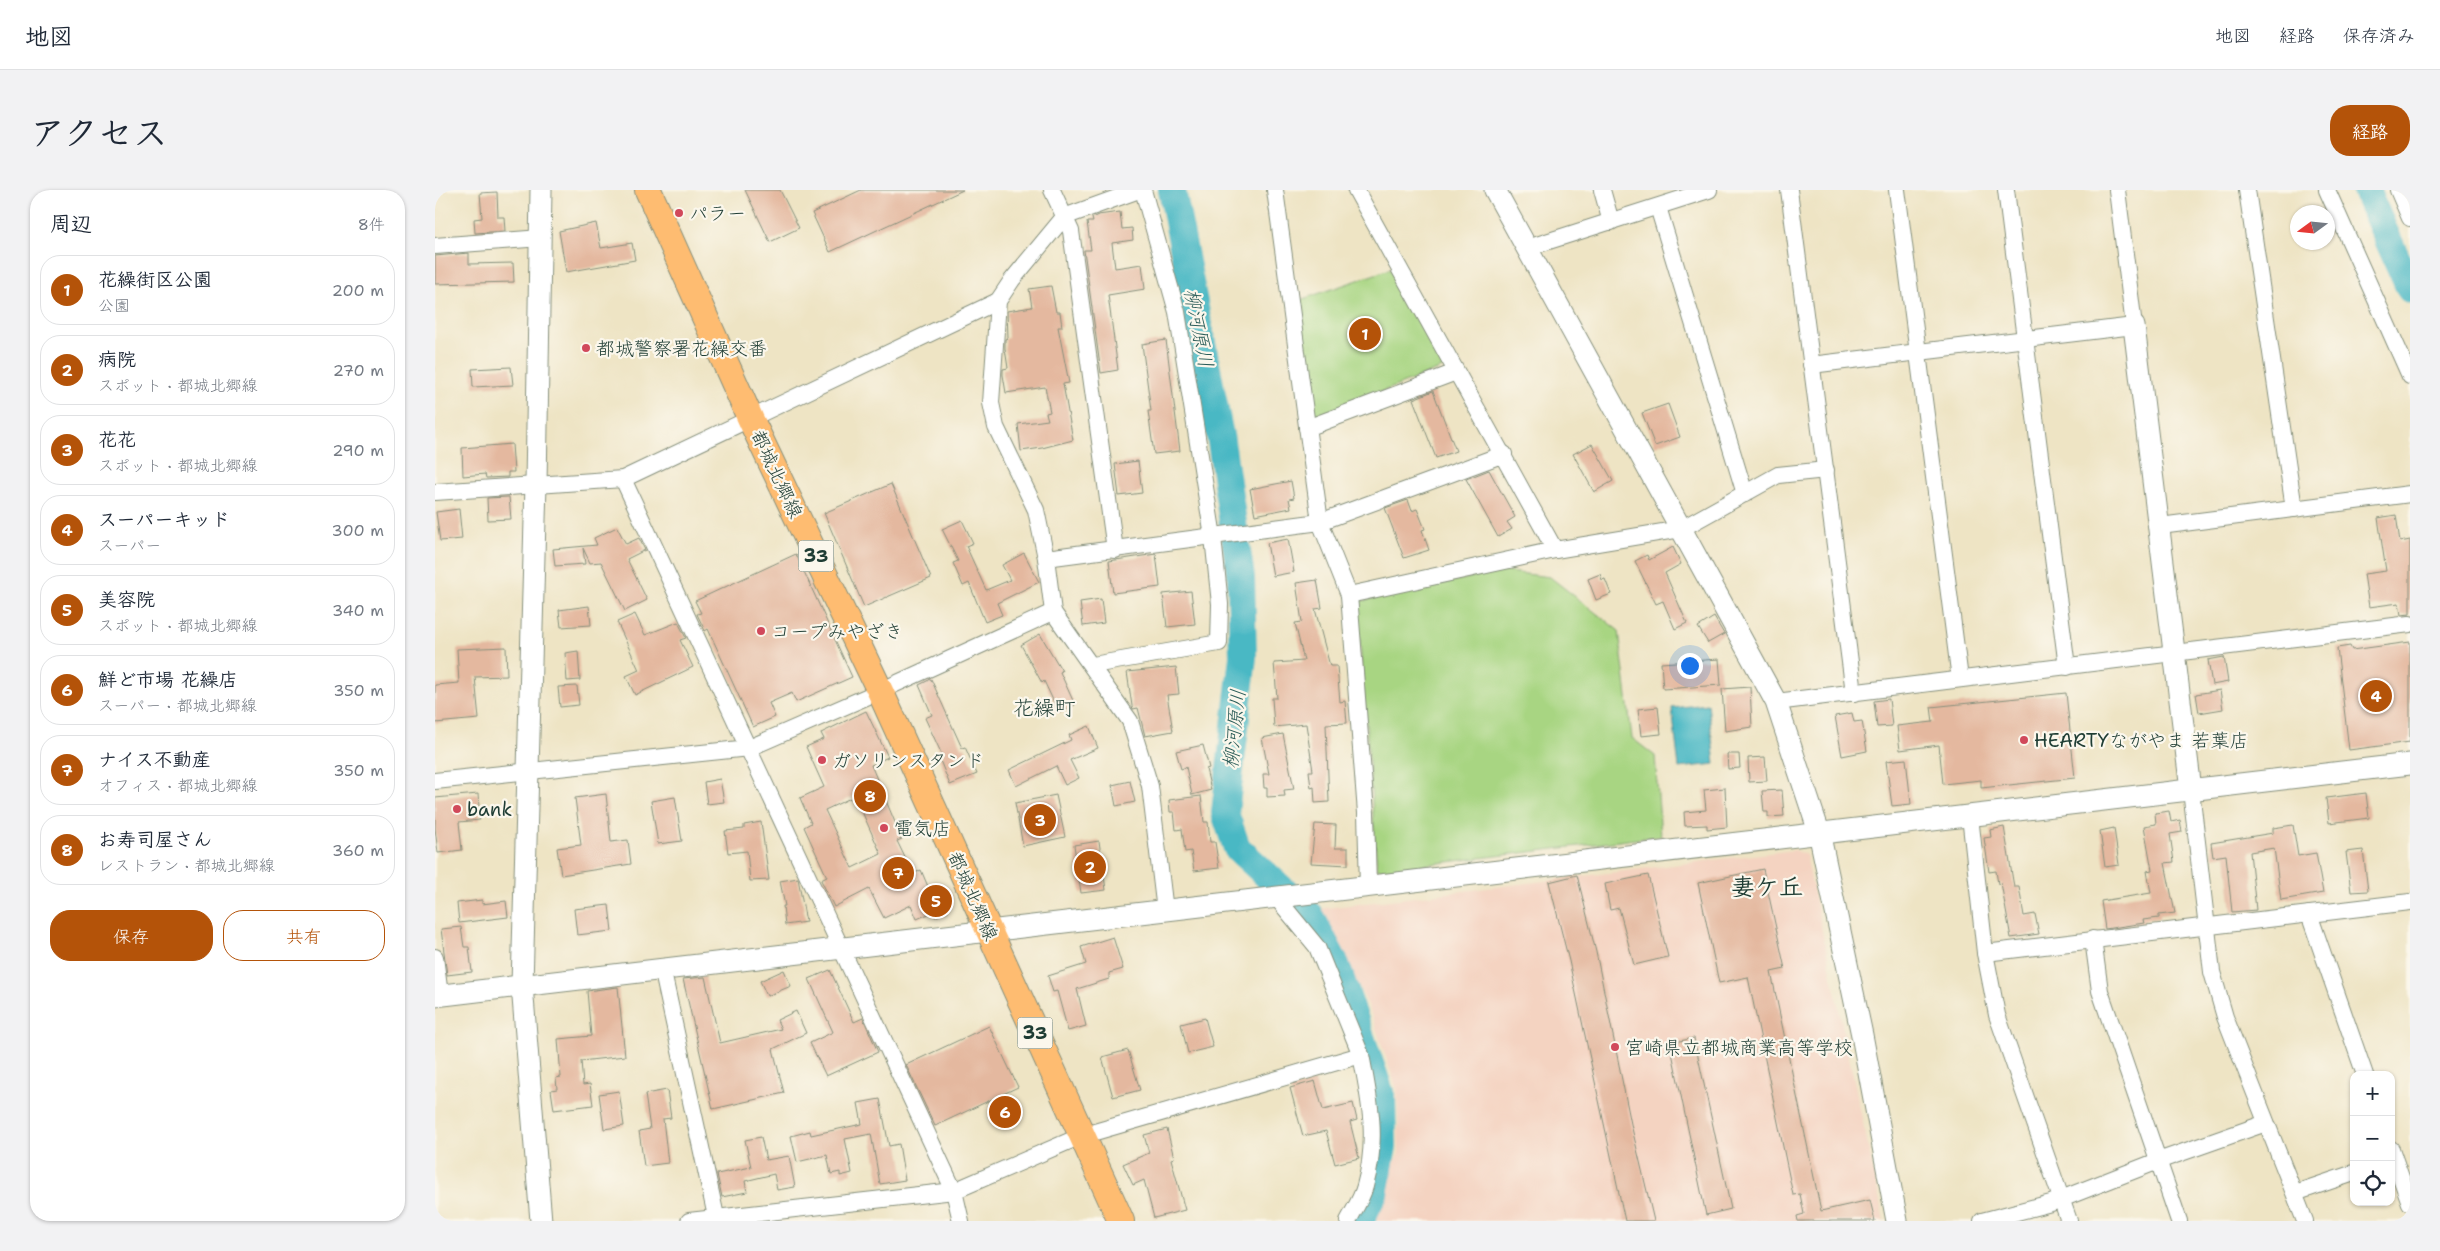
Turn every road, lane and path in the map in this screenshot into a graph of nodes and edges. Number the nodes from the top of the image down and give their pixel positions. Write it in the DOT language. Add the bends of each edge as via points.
graph roads {
  1 [pos="541,190"];
  2 [pos="648,190"];
  3 [pos="1052,190"];
  4 [pos="1141,190"];
  5 [pos="1275,190"];
  6 [pos="1356,190"];
  7 [pos="1495,190"];
  8 [pos="1602,190"];
  9 [pos="1707,190"];
  10 [pos="1789,190"];
  11 [pos="1897,190"];
  12 [pos="2006,190"];
  13 [pos="2117,190"];
  14 [pos="2247,190"];
  15 [pos="2327,190"];
  16 [pos="2398,190"];
  17 [pos="1658,207"];
  18 [pos="1064,217"];
  19 [pos="2410,218"];
  20 [pos="1611,222"];
  21 [pos="541,238"];
  22 [pos="435,246"];
  23 [pos="1527,248"];
  24 [pos="998,301"];
  25 [pos="2134,326"];
  26 [pos="2024,339"];
  27 [pos="1919,352"];
  28 [pos="1811,365"];
  29 [pos="1456,372"];
  30 [pos="2410,376"];
  31 [pos="751,420"];
  32 [pos="1307,428"];
  33 [pos="1504,454"];
  34 [pos="1826,470"];
  35 [pos="623,479"];
  36 [pos="536,484"];
  37 [pos="435,492"];
  38 [pos="1745,494"];
  39 [pos="2410,494"];
  40 [pos="2294,509"];
  41 [pos="1320,522"];
  42 [pos="2160,526"];
  43 [pos="1681,529"];
  44 [pos="1217,536"];
  45 [pos="1115,550"];
  46 [pos="1555,550"];
  47 [pos="1046,558"];
  48 [pos="1349,595"];
  49 [pos="1053,612"];
  50 [pos="2410,624"];
  51 [pos="2175,654"];
  52 [pos="1093,665"];
  53 [pos="2067,667"];
  54 [pos="1960,679"];
  55 [pos="880,691"];
  56 [pos="1854,693"];
  57 [pos="1776,702"];
  58 [pos="749,748"];
  59 [pos="2410,764"];
  60 [pos="528,770"];
  61 [pos="435,781"];
  62 [pos="2191,790"];
  63 [pos="1970,816"];
  64 [pos="1819,832"];
  65 [pos="1368,887"];
  66 [pos="1276,898"];
  67 [pos="2410,902"];
  68 [pos="1165,911"];
  69 [pos="2309,914"];
  70 [pos="2206,927"];
  71 [pos="989,930"];
  72 [pos="2093,939"];
  73 [pos="841,947"];
  74 [pos="1985,953"];
  75 [pos="435,956"];
  76 [pos="662,968"];
  77 [pos="522,985"];
  78 [pos="438,996"];
  79 [pos="1361,1055"];
  80 [pos="2364,1071"];
  81 [pos="2265,1123"];
  82 [pos="1081,1136"];
  83 [pos="2158,1161"];
  84 [pos="2394,1161"];
  85 [pos="2350,1174"];
  86 [pos="954,1190"];
  87 [pos="2295,1193"];
  88 [pos="2060,1199"];
  89 [pos="2410,1203"];
  90 [pos="716,1220"];
  91 [pos="541,1221"];
  92 [pos="689,1221"];
  93 [pos="961,1221"];
  94 [pos="1121,1221"];
  95 [pos="1348,1221"];
  96 [pos="1897,1221"];
  97 [pos="1982,1221"];
  98 [pos="2069,1221"];
  99 [pos="2179,1221"];
  100 [pos="2305,1221"];
  1 -- 21 [label="street"];
  2 -- 31 [label="main road, 都城北郷線 / 33"];
  3 -- 18 [label="street"];
  4 -- 18 [label="street"];
  4 -- 44 [label="street" via="1177,312"];
  5 -- 32 [label="street"];
  6 -- 29 [label="street"];
  7 -- 23 [label="street"];
  8 -- 20 [label="street"];
  9 -- 17 [label="street"];
  10 -- 28 [label="street"];
  11 -- 27 [label="street"];
  12 -- 26 [label="street"];
  13 -- 25 [label="street"];
  14 -- 40 [label="street"];
  15 -- 30 [label="street"];
  16 -- 19 [label="street"];
  17 -- 20 [label="street"];
  17 -- 38 [label="street"];
  18 -- 24 [label="street"];
  18 -- 45 [label="street" via="1071,231"];
  20 -- 23 [label="street"];
  21 -- 22 [label="street"];
  21 -- 36 [label="street"];
  23 -- 43 [label="street"];
  24 -- 31 [label="street"];
  24 -- 47 [label="street" via="991,403 996,427 1036,510"];
  25 -- 26 [label="street"];
  25 -- 42 [label="street"];
  26 -- 27 [label="street"];
  26 -- 53 [label="street"];
  27 -- 28 [label="street"];
  27 -- 54 [label="street"];
  28 -- 34 [label="street"];
  29 -- 32 [label="street"];
  29 -- 33 [label="street"];
  31 -- 35 [label="street"];
  31 -- 55 [label="main road, 都城北郷線 / 33"];
  32 -- 41 [label="street"];
  33 -- 41 [label="street"];
  33 -- 46 [label="street"];
  34 -- 38 [label="street" via="1778,475"];
  34 -- 56 [label="street"];
  35 -- 36 [label="street"];
  35 -- 58 [label="street"];
  36 -- 37 [label="street"];
  36 -- 60 [label="street"];
  38 -- 43 [label="street"];
  39 -- 40 [label="street"];
  40 -- 42 [label="street"];
  41 -- 44 [label="street"];
  41 -- 48 [label="street"];
  42 -- 51 [label="street"];
  43 -- 46 [label="street"];
  43 -- 57 [label="street"];
  44 -- 45 [label="street"];
  44 -- 52 [label="street" via="1219,643"];
  45 -- 47 [label="street"];
  46 -- 48 [label="street"];
  47 -- 49 [label="street"];
  48 -- 65 [label="street" via="1366,813"];
  49 -- 52 [label="street"];
  49 -- 55 [label="street"];
  50 -- 51 [label="street"];
  51 -- 53 [label="street"];
  51 -- 62 [label="street"];
  52 -- 68 [label="street" via="1130,721 1150,786"];
  53 -- 54 [label="street"];
  54 -- 56 [label="street"];
  55 -- 58 [label="street"];
  55 -- 71 [label="main road, 都城北郷線 / 33"];
  56 -- 57 [label="street"];
  57 -- 64 [label="street"];
  58 -- 60 [label="street"];
  58 -- 73 [label="street"];
  59 -- 62 [label="street"];
  60 -- 61 [label="street"];
  60 -- 77 [label="street"];
  62 -- 63 [label="street"];
  62 -- 70 [label="street"];
  63 -- 64 [label="street"];
  63 -- 74 [label="street"];
  64 -- 65 [label="street"];
  64 -- 96 [label="street"];
  65 -- 66 [label="street"];
  66 -- 68 [label="street"];
  66 -- 79 [label="street" via="1317,947"];
  67 -- 69 [label="street"];
  68 -- 71 [label="street"];
  69 -- 70 [label="street"];
  69 -- 80 [label="street"];
  70 -- 72 [label="street"];
  70 -- 81 [label="street" via="2212,972 2225,1017"];
  71 -- 73 [label="street"];
  71 -- 82 [label="main road, 都城北郷線 / 33"];
  72 -- 74 [label="street"];
  72 -- 83 [label="street" via="2100,991"];
  73 -- 76 [label="street"];
  73 -- 86 [label="street"];
  74 -- 88 [label="street" via="1997,1015"];
  75 -- 78 [label="street"];
  76 -- 77 [label="street"];
  76 -- 90 [label="street"];
  77 -- 78 [label="street"];
  77 -- 91 [label="street"];
  79 -- 82 [label="street"];
  79 -- 95 [label="street" via="1373,1118 1372,1152 1365,1188"];
  81 -- 83 [label="street"];
  81 -- 87 [label="street"];
  82 -- 86 [label="street"];
  82 -- 94 [label="main road, 都城北郷線 / 33"];
  83 -- 88 [label="street"];
  83 -- 99 [label="street"];
  84 -- 89 [label="street"];
  85 -- 87 [label="street"];
  86 -- 90 [label="street"];
  86 -- 93 [label="street"];
  87 -- 100 [label="street"];
  88 -- 97 [label="street"];
  88 -- 98 [label="street"];
  90 -- 92 [label="street"];
}
